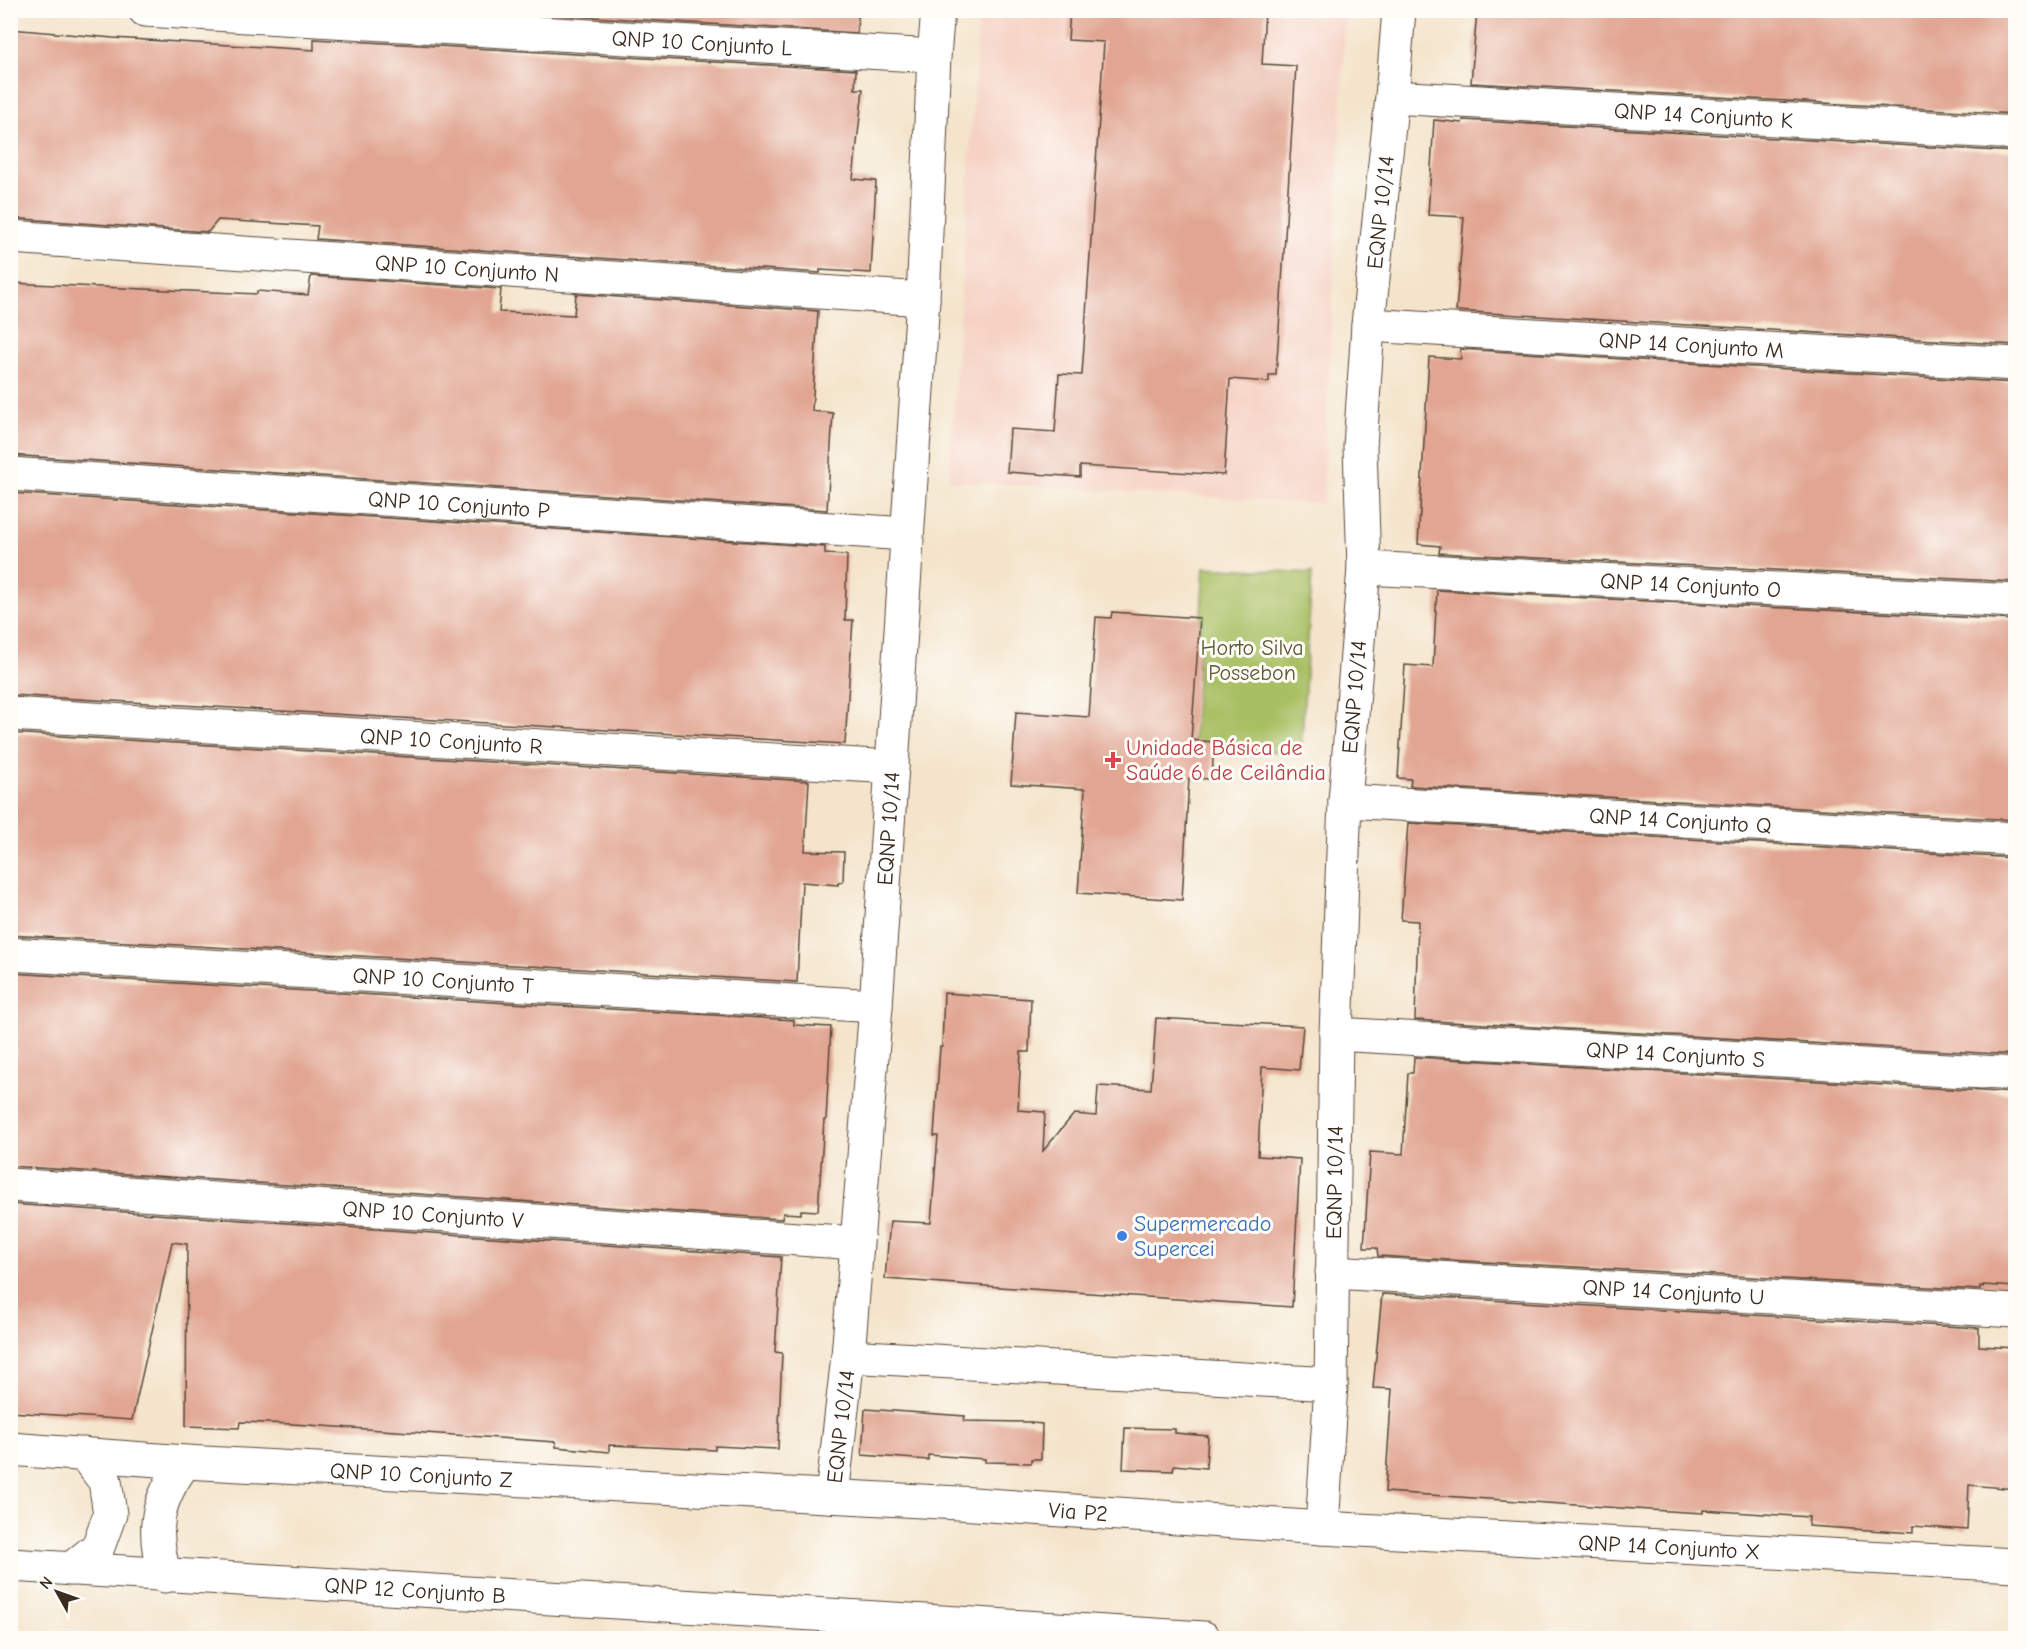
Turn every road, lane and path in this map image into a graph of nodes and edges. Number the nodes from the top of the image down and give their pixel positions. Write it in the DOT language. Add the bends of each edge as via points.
graph roads {
  1 [pos="145,10"];
  2 [pos="938,10"];
  3 [pos="1399,10"];
  4 [pos="934,56"];
  5 [pos="1392,97"];
  6 [pos="2016,133"];
  7 [pos="10,237"];
  8 [pos="923,299"];
  9 [pos="1368,325"];
  10 [pos="2016,364"];
  11 [pos="10,474"];
  12 [pos="906,534"];
  13 [pos="1364,568"];
  14 [pos="2016,601"];
  15 [pos="10,714"];
  16 [pos="892,767"];
  17 [pos="1345,801"];
  18 [pos="2016,839"];
  19 [pos="10,954"];
  20 [pos="876,1006"];
  21 [pos="1336,1034"];
  22 [pos="2016,1074"];
  23 [pos="10,1185"];
  24 [pos="856,1243"];
  25 [pos="1332,1272"];
  26 [pos="2016,1311"];
  27 [pos="848,1356"];
  28 [pos="1331,1384"];
  29 [pos="10,1449"];
  30 [pos="84,1454"];
  31 [pos="186,1462"];
  32 [pos="832,1496"];
  33 [pos="1322,1528"];
  34 [pos="10,1565"];
  35 [pos="2016,1565"];
  36 [pos="71,1569"];
  37 [pos="165,1576"];
  38 [pos="820,1627"];
  39 [pos="1204,1638"];
  1 -- 4 [label="street, QNP 10 Conjunto L"];
  2 -- 4 [label="street, EQNP 10/14"];
  3 -- 5 [label="street, EQNP 10/14"];
  4 -- 8 [label="street, EQNP 10/14"];
  5 -- 6 [label="street, QNP 14 Conjunto K"];
  5 -- 9 [label="street, EQNP 10/14"];
  7 -- 8 [label="street, QNP 10 Conjunto N"];
  8 -- 12 [label="street, EQNP 10/14"];
  9 -- 10 [label="street, QNP 14 Conjunto M"];
  9 -- 13 [label="street, EQNP 10/14" via="1360,447"];
  11 -- 12 [label="street, QNP 10 Conjunto P"];
  12 -- 16 [label="street, EQNP 10/14"];
  13 -- 14 [label="street, QNP 14 Conjunto O"];
  13 -- 17 [label="street, EQNP 10/14"];
  15 -- 16 [label="street, QNP 10 Conjunto R"];
  16 -- 20 [label="street, EQNP 10/14"];
  17 -- 18 [label="street, QNP 14 Conjunto Q"];
  17 -- 21 [label="street, EQNP 10/14"];
  19 -- 20 [label="street, QNP 10 Conjunto T"];
  20 -- 24 [label="street, EQNP 10/14"];
  21 -- 22 [label="street, QNP 14 Conjunto S"];
  21 -- 25 [label="street, EQNP 10/14"];
  23 -- 24 [label="street, QNP 10 Conjunto V"];
  24 -- 27 [label="street, EQNP 10/14"];
  25 -- 26 [label="street, QNP 14 Conjunto U"];
  25 -- 28 [label="street, EQNP 10/14"];
  27 -- 28 [label="street, EQNP 10/14"];
  27 -- 32 [label="street, EQNP 10/14"];
  28 -- 33 [label="street, EQNP 10/14"];
  29 -- 30 [label="street, QNP 10 Conjunto Z"];
  30 -- 31 [label="street, QNP 10 Conjunto Z"];
  30 -- 36 [label="street" via="105,1481 110,1514 98,1547"];
  31 -- 32 [label="street, QNP 10 Conjunto Z"];
  31 -- 37 [label="street" via="171,1481 158,1520 158,1552"];
  32 -- 33 [label="street, Via P2"];
  33 -- 35 [label="street, QNP 14 Conjunto X"];
  34 -- 36 [label="street, QNP 12 Conjunto B"];
  36 -- 37 [label="street, QNP 12 Conjunto B"];
  37 -- 38 [label="street, QNP 12 Conjunto B"];
  38 -- 39 [label="street"];
}
